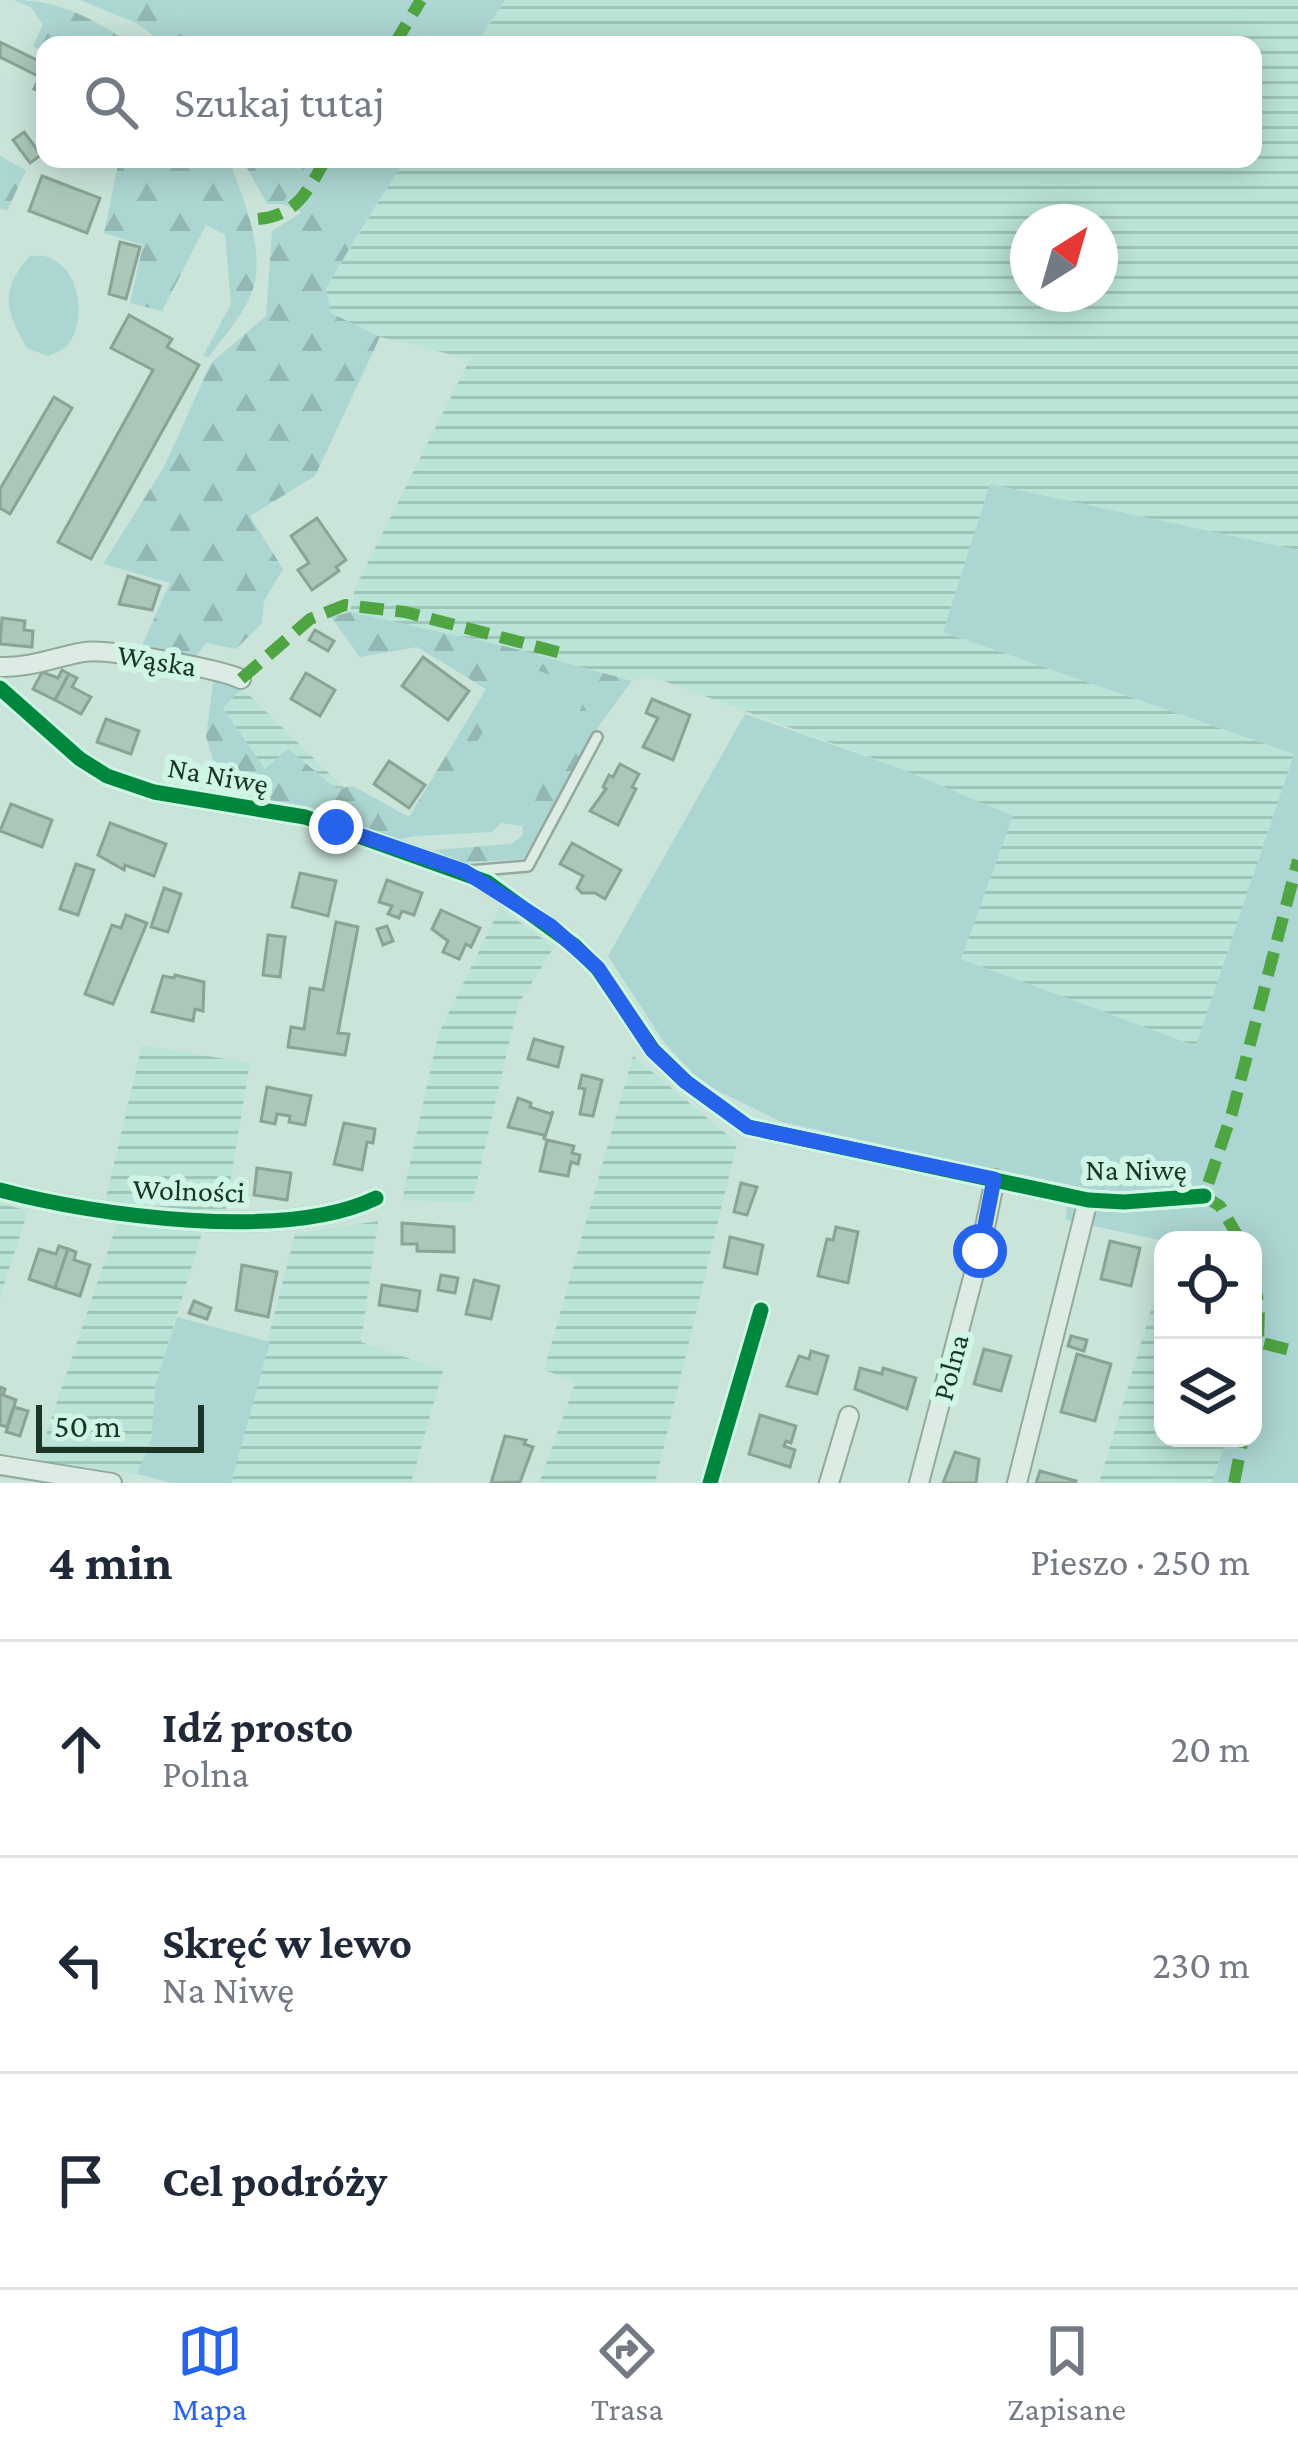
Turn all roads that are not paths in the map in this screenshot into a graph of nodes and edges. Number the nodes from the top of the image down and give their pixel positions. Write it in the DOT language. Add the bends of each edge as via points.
graph roads {
  1 [pos="0,667"];
  2 [pos="242,680"];
  3 [pos="0,688"];
  4 [pos="597,737"];
  5 [pos="464,871"];
  6 [pos="994,1179"];
  7 [pos="0,1190"];
  8 [pos="1204,1196"];
  9 [pos="376,1198"];
  10 [pos="1088,1200"];
  11 [pos="761,1310"];
  12 [pos="849,1415"];
  13 [pos="0,1465"];
  14 [pos="112,1483"];
  15 [pos="710,1483"];
  16 [pos="829,1483"];
  17 [pos="919,1483"];
  18 [pos="1017,1483"];
  1 -- 2 [label="street, Wąska" via="99,651"];
  3 -- 5 [label="street, Na Niwę" via="107,776 154,792 305,817"];
  4 -- 5 [label="lane" via="528,866"];
  5 -- 6 [label="street, Na Niwę" via="575,946 652,1050 748,1127"];
  6 -- 10 [label="street, Na Niwę"];
  6 -- 17 [label="street, Polna"];
  7 -- 9 [label="street, Wolności" via="125,1216 225,1222 313,1215"];
  8 -- 10 [label="street, Na Niwę"];
  10 -- 18 [label="street"];
  11 -- 15 [label="street"];
  12 -- 16 [label="street"];
  13 -- 14 [label="street"];
}
